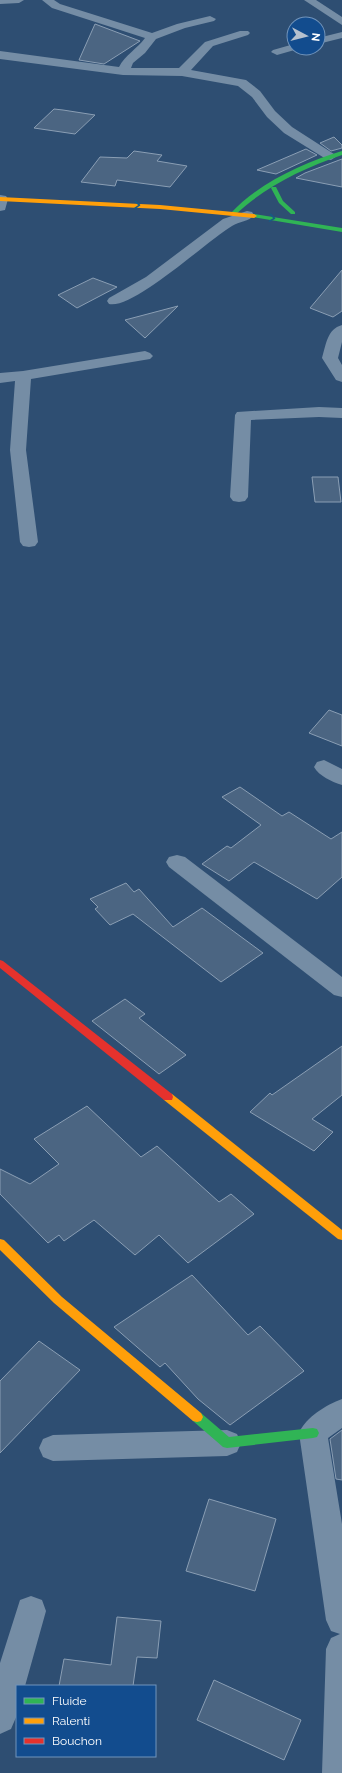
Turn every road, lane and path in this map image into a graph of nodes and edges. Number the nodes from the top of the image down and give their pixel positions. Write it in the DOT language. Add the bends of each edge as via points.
graph roads {
  1 [pos="19,0"];
  2 [pos="48,0"];
  3 [pos="309,0"];
  4 [pos="0,1"];
  5 [pos="210,19"];
  6 [pos="342,22"];
  7 [pos="244,34"];
  8 [pos="342,35"];
  9 [pos="152,37"];
  10 [pos="326,39"];
  11 [pos="286,49"];
  12 [pos="277,52"];
  13 [pos="0,55"];
  14 [pos="123,71"];
  15 [pos="182,72"];
  16 [pos="337,154"];
  17 [pos="275,185"];
  18 [pos="257,192"];
  19 [pos="237,195"];
  20 [pos="0,199"];
  21 [pos="190,200"];
  22 [pos="239,211"];
  23 [pos="293,213"];
  24 [pos="342,221"];
  25 [pos="342,230"];
  26 [pos="114,301"];
  27 [pos="342,330"];
  28 [pos="145,356"];
  29 [pos="23,376"];
  30 [pos="342,377"];
  31 [pos="0,378"];
  32 [pos="342,413"];
  33 [pos="239,497"];
  34 [pos="29,542"];
  35 [pos="324,767"];
  36 [pos="342,778"];
  37 [pos="177,862"];
  38 [pos="0,963"];
  39 [pos="342,989"];
  40 [pos="342,1236"];
  41 [pos="0,1243"];
  42 [pos="342,1412"];
  43 [pos="313,1433"];
  44 [pos="227,1443"];
  45 [pos="53,1448"];
  46 [pos="31,1611"];
  47 [pos="342,1620"];
  48 [pos="342,1649"];
  49 [pos="0,1718"];
  50 [pos="339,1773"];
  1 -- 4 [label="street"];
  2 -- 9 [label="street" via="56,6"];
  3 -- 6 [label="street"];
  5 -- 9 [label="street"];
  7 -- 15 [label="street" via="209,44"];
  8 -- 10 [label="street"];
  9 -- 14 [label="street" via="128,61"];
  11 -- 12 [label="street"];
  13 -- 14 [label="street"];
  14 -- 15 [label="street"];
  15 -- 16 [label="street" via="242,83 256,94 271,114 288,130"];
  16 -- 17 [label="street"];
  17 -- 18 [label="street"];
  17 -- 22 [label="street"];
  17 -- 23 [label="street" via="280,202"];
  18 -- 19 [label="street"];
  18 -- 22 [label="street"];
  20 -- 21 [label="street"];
  20 -- 22 [label="street, one-way"];
  22 -- 23 [label="street"];
  22 -- 25 [label="street, one-way"];
  22 -- 26 [label="street" via="151,280"];
  23 -- 24 [label="street"];
  27 -- 30 [label="street" via="336,336 330,358"];
  28 -- 29 [label="street"];
  29 -- 31 [label="street"];
  29 -- 34 [label="street" via="18,450"];
  32 -- 33 [label="street" via="243,415"];
  35 -- 36 [label="street"];
  37 -- 39 [label="street"];
  38 -- 40 [label="street"];
  41 -- 44 [label="street" via="58,1300"];
  42 -- 43 [label="street"];
  43 -- 44 [label="street"];
  43 -- 47 [label="street"];
  44 -- 45 [label="street"];
  46 -- 49 [label="street"];
  48 -- 50 [label="street"];
}
